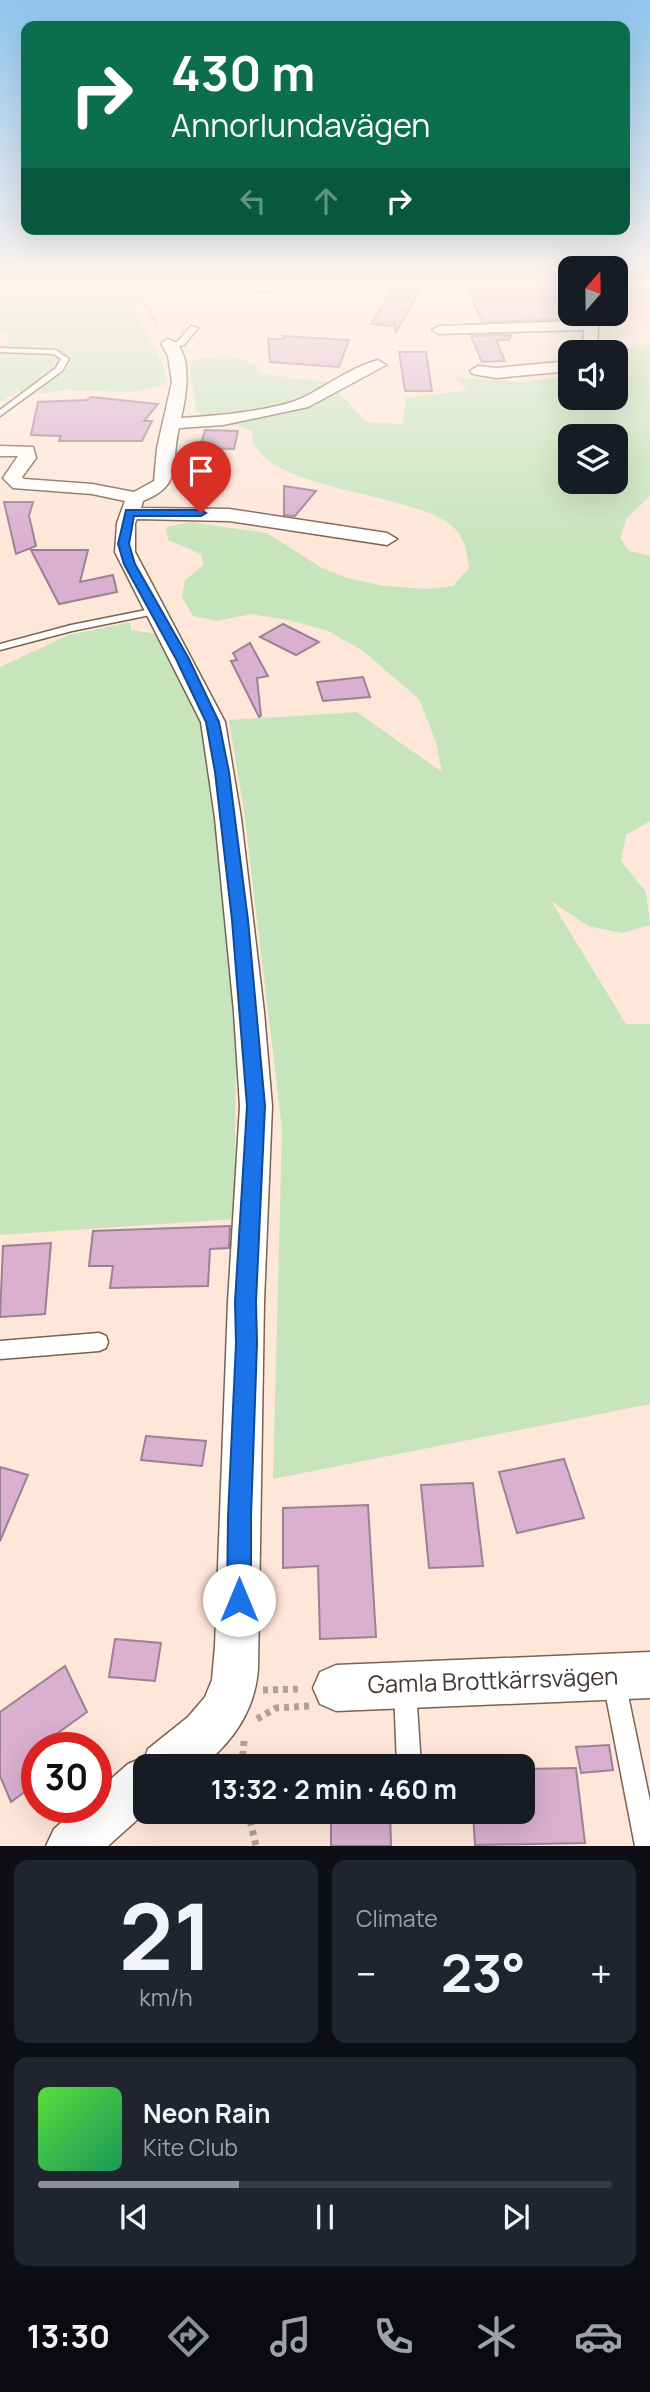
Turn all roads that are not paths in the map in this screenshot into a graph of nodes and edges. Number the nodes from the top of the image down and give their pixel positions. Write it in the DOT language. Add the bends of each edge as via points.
graph roads {
  1 [pos="58,370"];
  2 [pos="178,370"];
  3 [pos="365,370"];
  4 [pos="526,370"];
  5 [pos="478,371"];
  6 [pos="0,415"];
  7 [pos="171,424"];
  8 [pos="0,451"];
  9 [pos="132,505"];
  10 [pos="387,538"];
  11 [pos="156,611"];
  12 [pos="0,647"];
  13 [pos="99,1342"];
  14 [pos="0,1350"];
  15 [pos="631,1675"];
  16 [pos="406,1685"];
  17 [pos="326,1697"];
  18 [pos="179,1754"];
  19 [pos="408,1754"];
  20 [pos="133,1792"];
  21 [pos="71,1846"];
  22 [pos="647,1846"];
  1 -- 6 [label="lane"];
  2 -- 7 [label="street" via="181,388"];
  3 -- 7 [label="street" via="302,404 223,420"];
  4 -- 5 [label="street"];
  7 -- 9 [label="street" via="164,479"];
  8 -- 9 [label="street" via="27,451 12,478 19,484 92,489"];
  9 -- 10 [label="street" via="229,514"];
  9 -- 11 [label="street" via="125,552"];
  11 -- 12 [label="lane"];
  11 -- 18 [label="street" via="213,722 231,843 256,1106 232,1692 211,1726"];
  13 -- 14 [label="lane"];
  15 -- 16 [label="street, Gamla Brottkärrsvägen"];
  15 -- 22 [label="lane"];
  16 -- 17 [label="street, Gamla Brottkärrsvägen"];
  16 -- 19 [label="lane"];
  20 -- 21 [label="street"];
}
